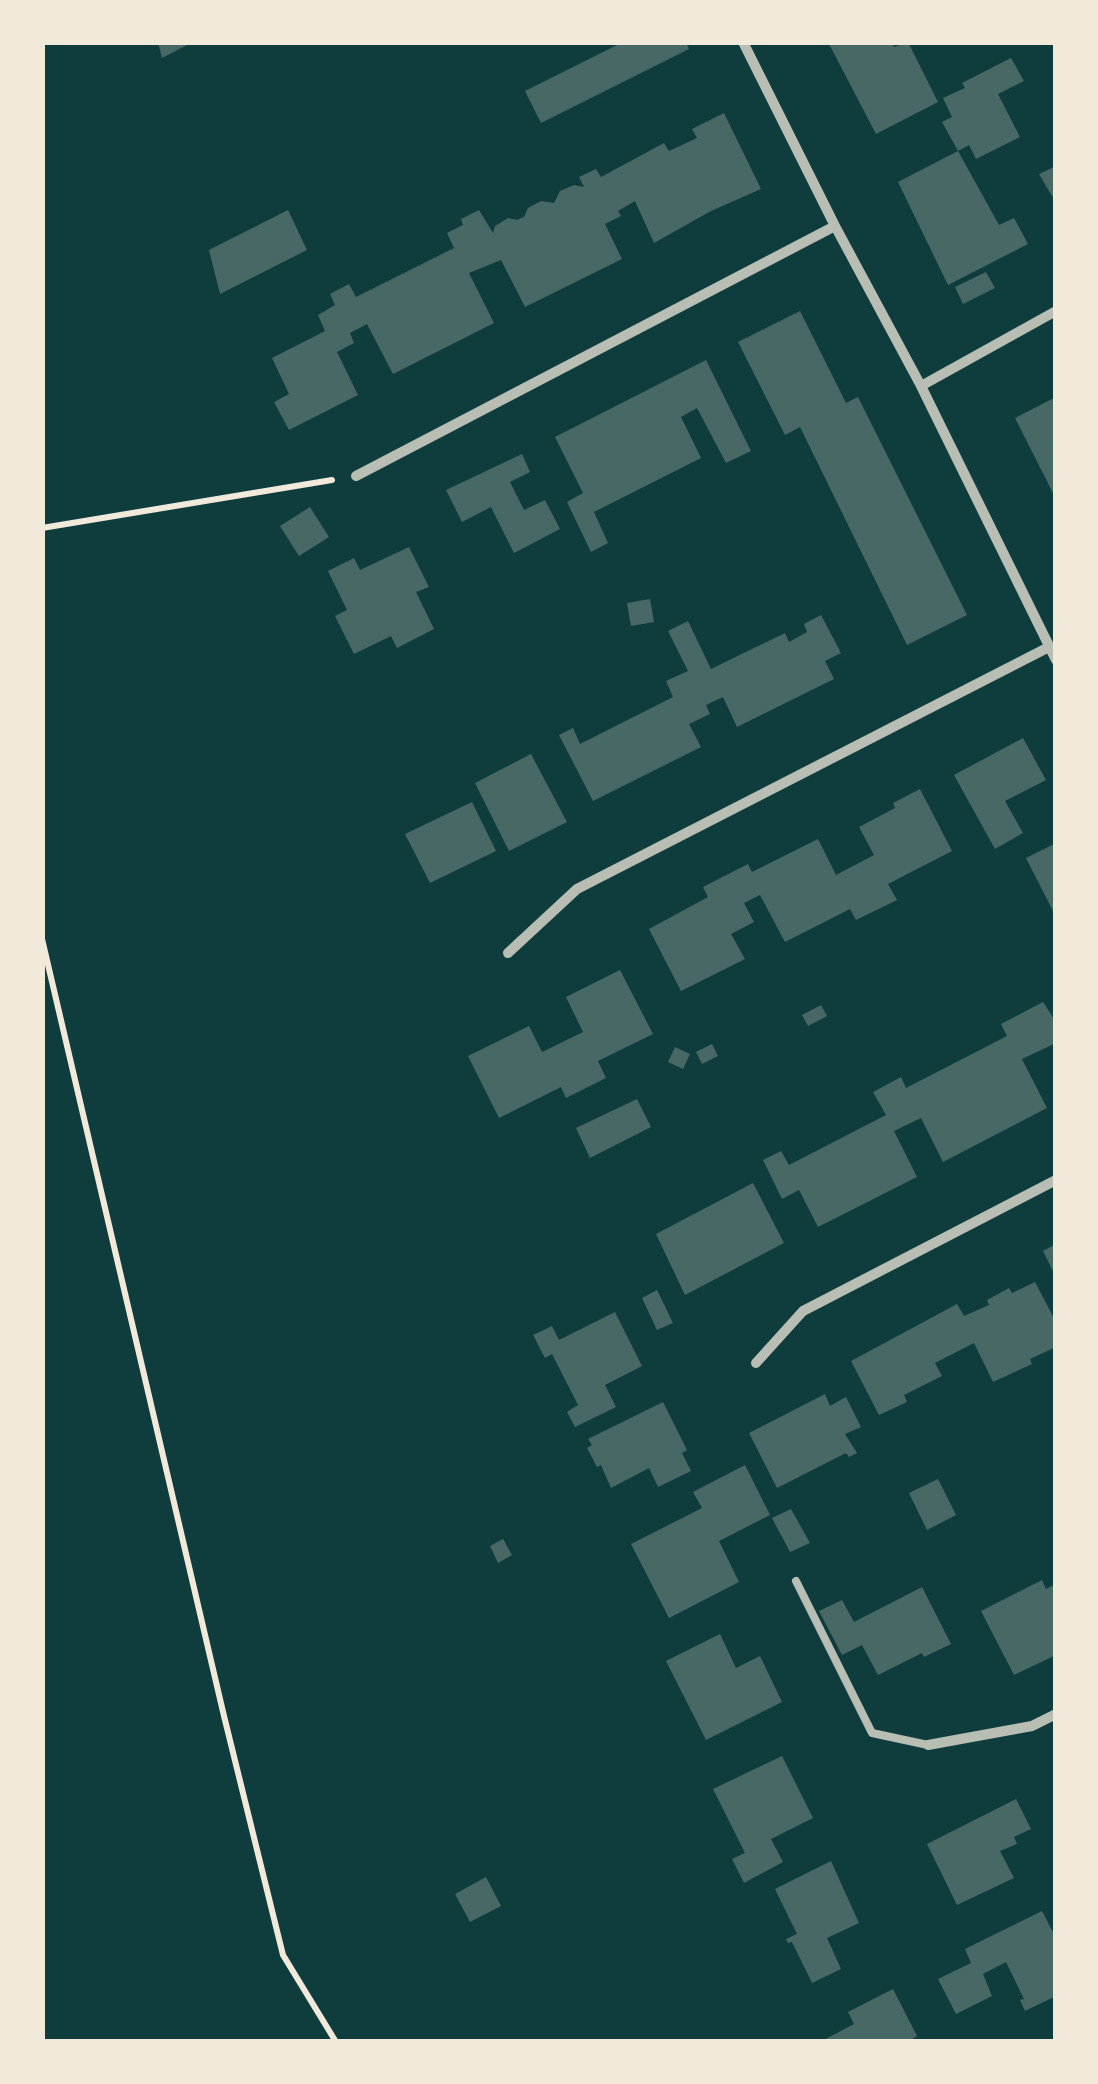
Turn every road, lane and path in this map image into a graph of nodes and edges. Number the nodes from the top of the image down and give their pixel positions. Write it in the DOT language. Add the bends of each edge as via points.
graph roads {
  1 [pos="743,42"];
  2 [pos="835,226"];
  3 [pos="1056,311"];
  4 [pos="921,386"];
  5 [pos="356,476"];
  6 [pos="42,528"];
  7 [pos="1049,648"];
  8 [pos="1056,660"];
  9 [pos="42,939"];
  10 [pos="508,953"];
  11 [pos="1056,1180"];
  12 [pos="756,1363"];
  13 [pos="796,1580"];
  14 [pos="1056,1714"];
  15 [pos="928,1745"];
  16 [pos="336,2042"];
  1 -- 2 [label="street"];
  2 -- 4 [label="street"];
  2 -- 5 [label="street"];
  3 -- 4 [label="street"];
  4 -- 7 [label="street"];
  5 -- 6 [label="path"];
  7 -- 8 [label="street"];
  7 -- 10 [label="street" via="577,889"];
  9 -- 16 [label="path" via="284,1955"];
  11 -- 12 [label="street" via="802,1310"];
  13 -- 15 [label="lane" via="872,1733"];
  14 -- 15 [label="street" via="1032,1726"];
}
